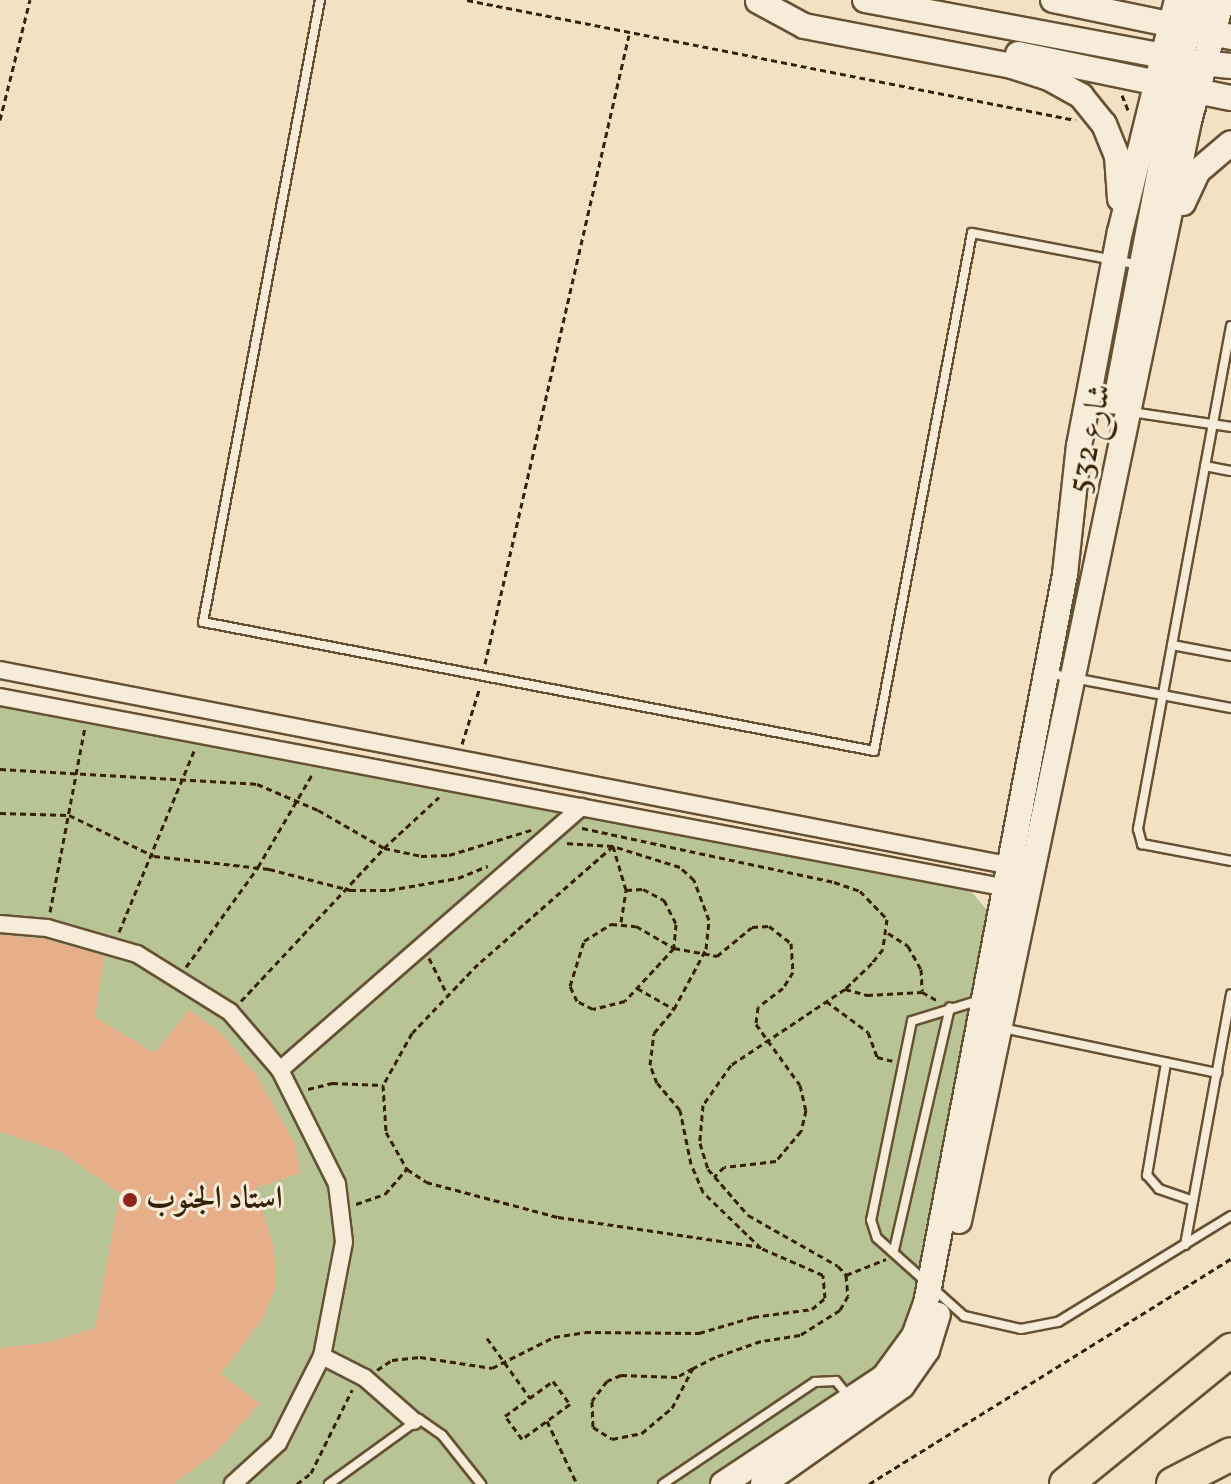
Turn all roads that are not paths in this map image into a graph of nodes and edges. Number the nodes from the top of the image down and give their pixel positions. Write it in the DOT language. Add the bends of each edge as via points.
graph roads {
  1 [pos="320,0"];
  2 [pos="757,0"];
  3 [pos="865,0"];
  4 [pos="1053,0"];
  5 [pos="1177,0"];
  6 [pos="1199,0"];
  7 [pos="1222,0"];
  8 [pos="1186,56"];
  9 [pos="1231,66"];
  10 [pos="1231,98"];
  11 [pos="1231,143"];
  12 [pos="1120,232"];
  13 [pos="1115,261"];
  14 [pos="1141,265"];
  15 [pos="1231,326"];
  16 [pos="1221,383"];
  17 [pos="1231,385"];
  18 [pos="1086,405"];
  19 [pos="1128,411"];
  20 [pos="1213,424"];
  21 [pos="1231,427"];
  22 [pos="1205,466"];
  23 [pos="1231,471"];
  24 [pos="1097,574"];
  25 [pos="1172,645"];
  26 [pos="1231,656"];
  27 [pos="0,670"];
  28 [pos="1047,673"];
  29 [pos="1072,678"];
  30 [pos="1163,695"];
  31 [pos="0,697"];
  32 [pos="1231,708"];
  33 [pos="581,807"];
  34 [pos="1231,861"];
  35 [pos="1020,879"];
  36 [pos="0,924"];
  37 [pos="1231,994"];
  38 [pos="983,999"];
  39 [pos="950,1007"];
  40 [pos="1001,1028"];
  41 [pos="1166,1063"];
  42 [pos="280,1070"];
  43 [pos="1217,1073"];
  44 [pos="1193,1201"];
  45 [pos="1231,1216"];
  46 [pos="1185,1245"];
  47 [pos="894,1250"];
  48 [pos="937,1289"];
  49 [pos="1231,1350"];
  50 [pos="322,1356"];
  51 [pos="857,1408"];
  52 [pos="414,1421"];
  53 [pos="1231,1454"];
  54 [pos="233,1484"];
  55 [pos="329,1484"];
  56 [pos="481,1484"];
  57 [pos="663,1484"];
  58 [pos="723,1484"];
  59 [pos="763,1484"];
  60 [pos="1066,1484"];
  61 [pos="1173,1484"];
  1 -- 13 [label="lane" via="203,622 874,751 972,233"];
  2 -- 8 [label="street"];
  2 -- 12 [label="street" via="804,26 1012,66 1081,96 1104,124 1117,156"];
  3 -- 8 [label="street"];
  4 -- 8 [label="street"];
  5 -- 8 [label="street, شارع 532"];
  6 -- 8 [label="street"];
  7 -- 8 [label="street, شارع 532"];
  8 -- 9 [label="street"];
  8 -- 10 [label="street"];
  8 -- 12 [label="street, شارع 532" via="1147,114"];
  8 -- 14 [label="street"];
  8 -- 19 [label="street, شارع 532"];
  11 -- 19 [label="street" via="1198,171 1184,198"];
  12 -- 13 [label="street, شارع 532"];
  13 -- 14 [label="lane"];
  13 -- 18 [label="street, شارع 532"];
  14 -- 19 [label="street"];
  15 -- 16 [label="lane"];
  16 -- 17 [label="lane"];
  16 -- 20 [label="lane"];
  18 -- 19 [label="lane"];
  18 -- 28 [label="street, شارع 532"];
  19 -- 20 [label="lane"];
  19 -- 24 [label="street, شارع 532"];
  19 -- 24 [label="street" via="1116,538"];
  20 -- 21 [label="lane"];
  20 -- 22 [label="lane"];
  22 -- 23 [label="lane"];
  22 -- 25 [label="lane"];
  24 -- 29 [label="street, شارع 532"];
  25 -- 26 [label="lane"];
  25 -- 30 [label="lane"];
  27 -- 35 [label="street" via="454,758"];
  28 -- 29 [label="lane"];
  28 -- 35 [label="street, شارع 532"];
  29 -- 30 [label="lane"];
  29 -- 35 [label="street, شارع 532"];
  30 -- 32 [label="lane"];
  30 -- 34 [label="lane" via="1138,829 1142,844"];
  31 -- 33 [label="street"];
  33 -- 35 [label="street"];
  33 -- 42 [label="street"];
  35 -- 38 [label="street"];
  35 -- 40 [label="street"];
  36 -- 42 [label="street" via="47,928 112,946 179,976 230,1012"];
  37 -- 43 [label="lane"];
  38 -- 39 [label="lane"];
  38 -- 48 [label="street"];
  39 -- 47 [label="lane"];
  39 -- 47 [label="lane" via="912,1021 902,1063 871,1220 877,1238"];
  40 -- 41 [label="lane"];
  40 -- 48 [label="street"];
  41 -- 43 [label="lane"];
  41 -- 44 [label="lane" via="1147,1175 1159,1189"];
  42 -- 50 [label="street" via="337,1184 344,1242"];
  43 -- 44 [label="lane"];
  44 -- 46 [label="lane"];
  45 -- 46 [label="lane"];
  46 -- 48 [label="lane" via="1058,1322 1021,1329 964,1316"];
  47 -- 48 [label="lane"];
  48 -- 51 [label="street" via="902,1356"];
  49 -- 60 [label="highway"];
  50 -- 52 [label="street" via="365,1378"];
  50 -- 54 [label="street" via="278,1443"];
  51 -- 57 [label="lane" via="836,1381 815,1382"];
  51 -- 58 [label="street"];
  51 -- 59 [label="street"];
  52 -- 55 [label="lane"];
  52 -- 56 [label="lane" via="427,1420"];
  53 -- 61 [label="highway"];
}
